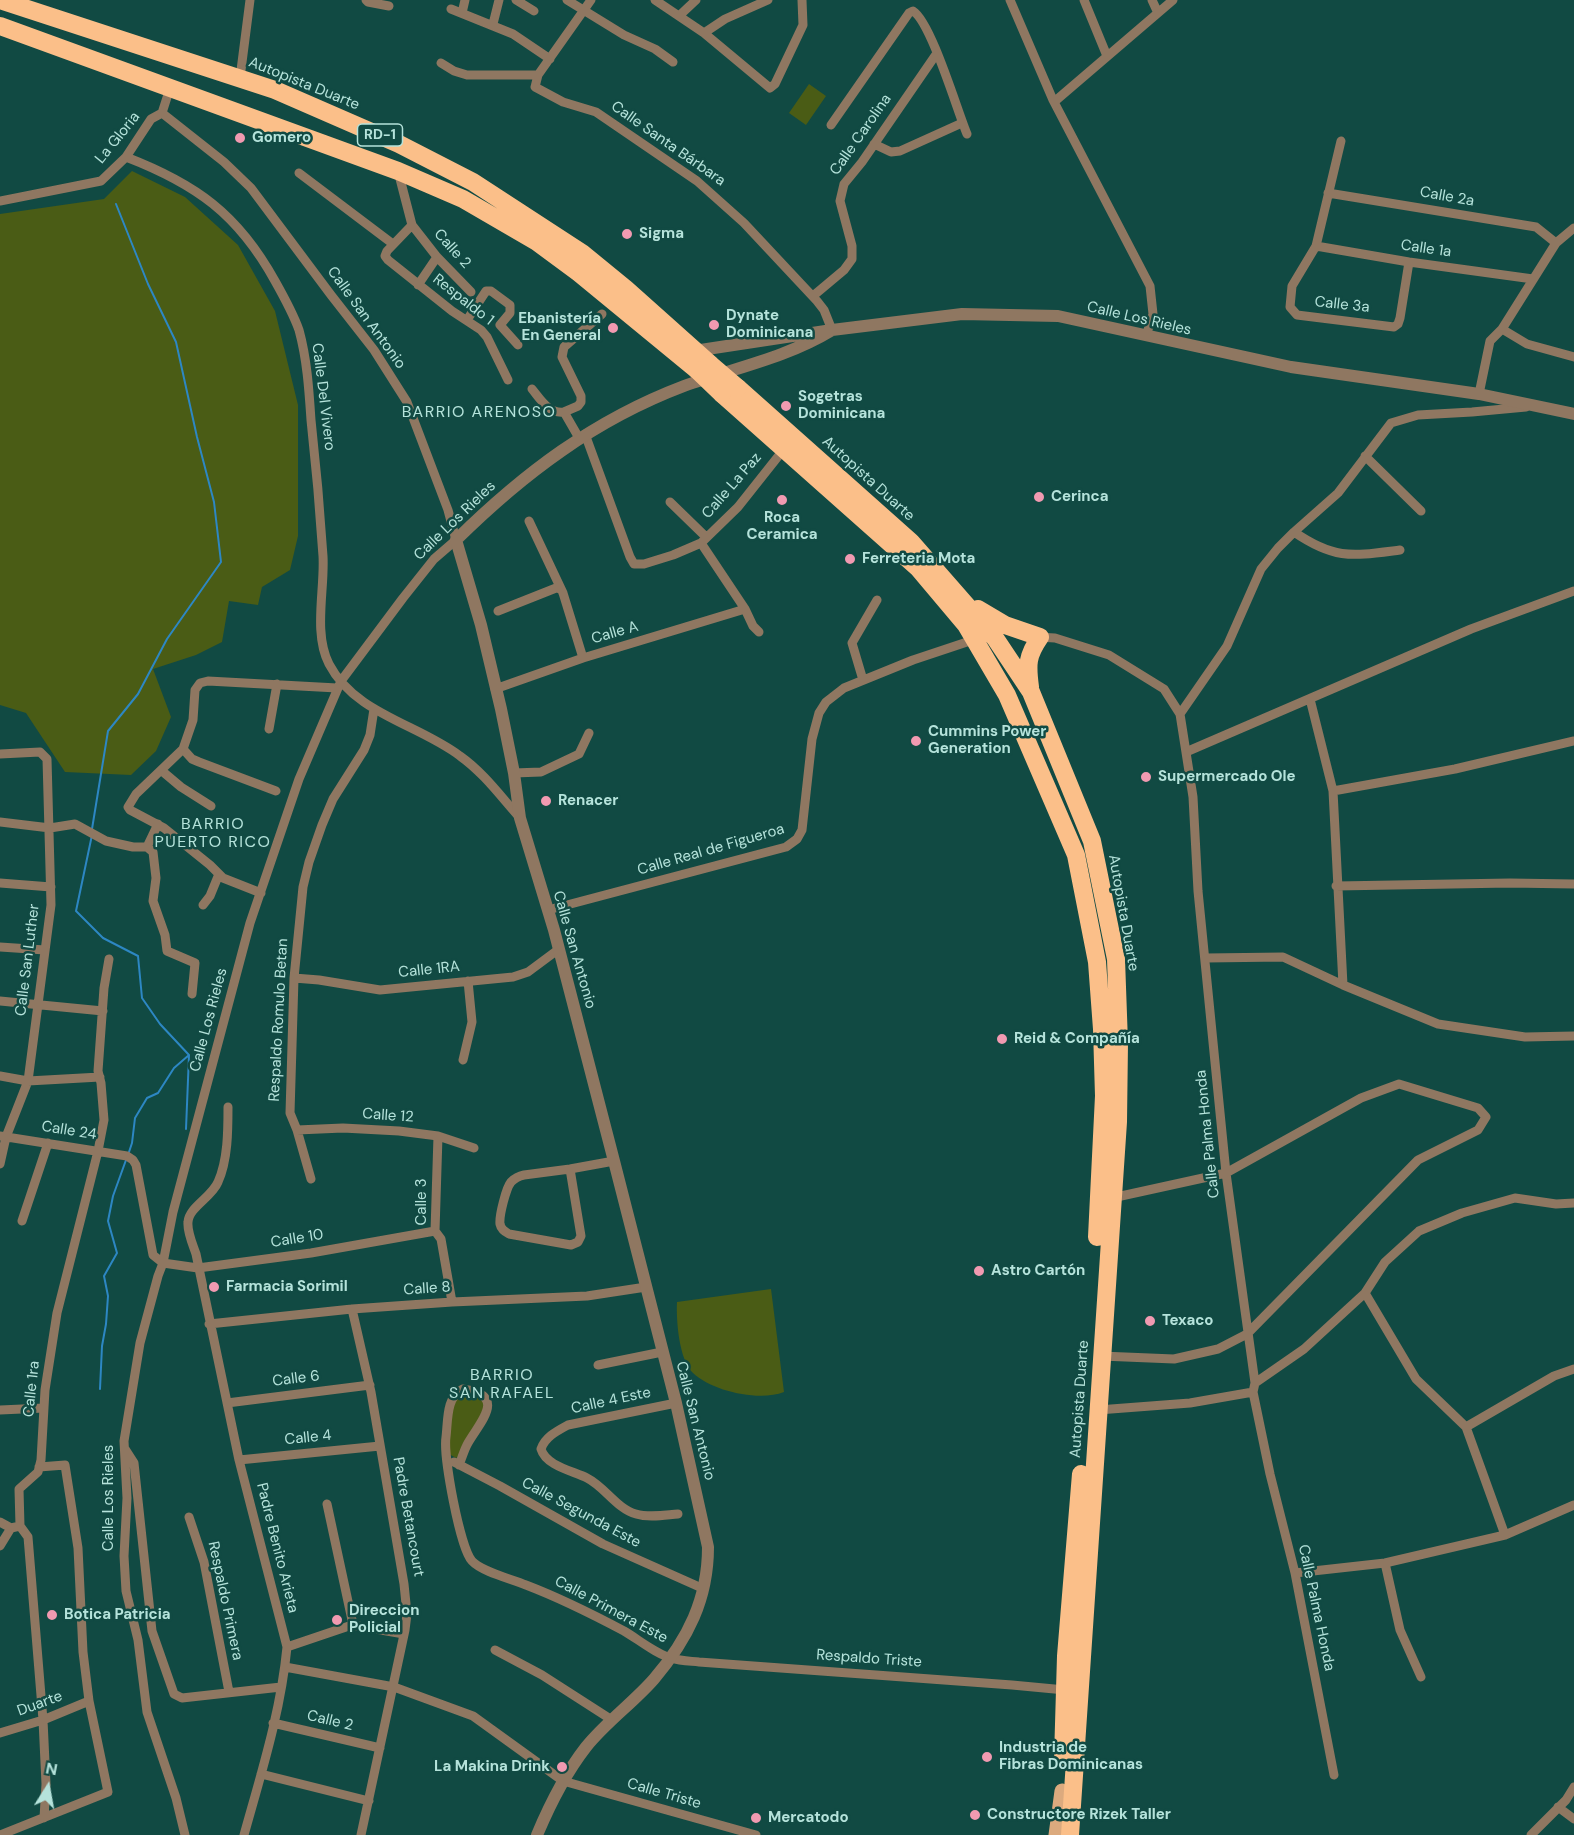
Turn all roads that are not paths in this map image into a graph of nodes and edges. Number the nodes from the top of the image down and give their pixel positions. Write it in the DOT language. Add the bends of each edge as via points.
graph roads {
  1 [pos="0,0"];
  2 [pos="250,0"];
  3 [pos="366,0"];
  4 [pos="465,0"];
  5 [pos="499,0"];
  6 [pos="516,0"];
  7 [pos="567,0"];
  8 [pos="591,0"];
  9 [pos="655,0"];
  10 [pos="696,0"];
  11 [pos="768,0"];
  12 [pos="802,0"];
  13 [pos="1010,0"];
  14 [pos="1084,0"];
  15 [pos="1152,0"];
  16 [pos="1173,0"];
  17 [pos="389,6"];
  18 [pos="451,9"];
  19 [pos="584,10"];
  20 [pos="534,11"];
  21 [pos="462,13"];
  22 [pos="1158,13"];
  23 [pos="680,15"];
  24 [pos="493,24"];
  25 [pos="0,26"];
  26 [pos="704,33"];
  27 [pos="937,53"];
  28 [pos="1107,56"];
  29 [pos="550,59"];
  30 [pos="673,62"];
  31 [pos="441,63"];
  32 [pos="538,75"];
  33 [pos="240,78"];
  34 [pos="170,88"];
  35 [pos="1054,102"];
  36 [pos="162,113"];
  37 [pos="962,123"];
  38 [pos="831,124"];
  39 [pos="967,134"];
  40 [pos="1341,141"];
  41 [pos="874,144"];
  42 [pos="126,157"];
  43 [pos="398,171"];
  44 [pos="299,173"];
  45 [pos="1328,193"];
  46 [pos="0,201"];
  47 [pos="412,225"];
  48 [pos="1574,228"];
  49 [pos="1556,243"];
  50 [pos="393,244"];
  51 [pos="1316,246"];
  52 [pos="437,257"];
  53 [pos="1409,262"];
  54 [pos="1533,279"];
  55 [pos="418,285"];
  56 [pos="471,292"];
  57 [pos="813,296"];
  58 [pos="602,315"];
  59 [pos="467,320"];
  60 [pos="1502,329"];
  61 [pos="832,330"];
  62 [pos="1146,336"];
  63 [pos="518,345"];
  64 [pos="694,351"];
  65 [pos="1574,357"];
  66 [pos="700,373"];
  67 [pos="508,380"];
  68 [pos="532,389"];
  69 [pos="730,391"];
  70 [pos="1479,394"];
  71 [pos="1534,406"];
  72 [pos="564,412"];
  73 [pos="1574,414"];
  74 [pos="582,436"];
  75 [pos="784,449"];
  76 [pos="1365,456"];
  77 [pos="670,502"];
  78 [pos="1420,511"];
  79 [pos="529,521"];
  80 [pos="1294,532"];
  81 [pos="456,540"];
  82 [pos="704,540"];
  83 [pos="1400,550"];
  84 [pos="560,589"];
  85 [pos="1574,591"];
  86 [pos="877,600"];
  87 [pos="964,600"];
  88 [pos="745,609"];
  89 [pos="498,611"];
  90 [pos="759,632"];
  91 [pos="1040,637"];
  92 [pos="995,638"];
  93 [pos="974,639"];
  94 [pos="583,658"];
  95 [pos="863,680"];
  96 [pos="278,684"];
  97 [pos="339,685"];
  98 [pos="495,689"];
  99 [pos="1031,692"];
  100 [pos="1310,699"];
  101 [pos="375,709"];
  102 [pos="1180,714"];
  103 [pos="269,729"];
  104 [pos="589,733"];
  105 [pos="1574,741"];
  106 [pos="183,749"];
  107 [pos="1186,752"];
  108 [pos="0,754"];
  109 [pos="162,771"];
  110 [pos="514,773"];
  111 [pos="276,791"];
  112 [pos="1333,791"];
  113 [pos="211,806"];
  114 [pos="520,818"];
  115 [pos="0,822"];
  116 [pos="158,824"];
  117 [pos="50,828"];
  118 [pos="147,846"];
  119 [pos="219,874"];
  120 [pos="0,883"];
  121 [pos="1574,884"];
  122 [pos="1336,886"];
  123 [pos="51,887"];
  124 [pos="261,893"];
  125 [pos="203,905"];
  126 [pos="548,910"];
  127 [pos="0,947"];
  128 [pos="559,949"];
  129 [pos="45,950"];
  130 [pos="109,958"];
  131 [pos="1206,958"];
  132 [pos="294,978"];
  133 [pos="468,981"];
  134 [pos="1343,985"];
  135 [pos="192,994"];
  136 [pos="0,1001"];
  137 [pos="38,1005"];
  138 [pos="103,1011"];
  139 [pos="1574,1036"];
  140 [pos="463,1060"];
  141 [pos="0,1076"];
  142 [pos="99,1077"];
  143 [pos="28,1081"];
  144 [pos="228,1107"];
  145 [pos="297,1130"];
  146 [pos="438,1136"];
  147 [pos="3,1137"];
  148 [pos="48,1143"];
  149 [pos="474,1148"];
  150 [pos="98,1150"];
  151 [pos="614,1161"];
  152 [pos="0,1164"];
  153 [pos="570,1169"];
  154 [pos="1226,1173"];
  155 [pos="311,1179"];
  156 [pos="1112,1198"];
  157 [pos="1574,1203"];
  158 [pos="22,1221"];
  159 [pos="435,1231"];
  160 [pos="163,1263"];
  161 [pos="198,1268"];
  162 [pos="646,1287"];
  163 [pos="1365,1293"];
  164 [pos="452,1302"];
  165 [pos="352,1310"];
  166 [pos="209,1324"];
  167 [pos="1247,1334"];
  168 [pos="662,1352"];
  169 [pos="1101,1356"];
  170 [pos="598,1365"];
  171 [pos="1574,1369"];
  172 [pos="370,1385"];
  173 [pos="1254,1387"];
  174 [pos="226,1403"];
  175 [pos="676,1403"];
  176 [pos="44,1408"];
  177 [pos="0,1410"];
  178 [pos="1097,1410"];
  179 [pos="1466,1427"];
  180 [pos="380,1446"];
  181 [pos="125,1449"];
  182 [pos="446,1459"];
  183 [pos="239,1460"];
  184 [pos="459,1465"];
  185 [pos="39,1467"];
  186 [pos="327,1504"];
  187 [pos="1574,1505"];
  188 [pos="678,1514"];
  189 [pos="189,1517"];
  190 [pos="7,1526"];
  191 [pos="1505,1535"];
  192 [pos="0,1546"];
  193 [pos="1384,1563"];
  194 [pos="1295,1573"];
  195 [pos="705,1590"];
  196 [pos="351,1625"];
  197 [pos="404,1634"];
  198 [pos="287,1647"];
  199 [pos="495,1650"];
  200 [pos="670,1658"];
  201 [pos="285,1667"];
  202 [pos="1421,1677"];
  203 [pos="281,1687"];
  204 [pos="394,1688"];
  205 [pos="1065,1690"];
  206 [pos="230,1692"];
  207 [pos="89,1701"];
  208 [pos="43,1720"];
  209 [pos="612,1720"];
  210 [pos="273,1723"];
  211 [pos="0,1733"];
  212 [pos="380,1748"];
  213 [pos="261,1774"];
  214 [pos="1334,1775"];
  215 [pos="564,1782"];
  216 [pos="1574,1787"];
  217 [pos="1068,1791"];
  218 [pos="369,1801"];
  219 [pos="1558,1807"];
  220 [pos="44,1818"];
  221 [pos="1574,1819"];
  222 [pos="0,1834"];
  223 [pos="185,1835"];
  224 [pos="244,1835"];
  225 [pos="361,1835"];
  226 [pos="537,1835"];
  227 [pos="756,1835"];
  228 [pos="1057,1835"];
  229 [pos="1071,1835"];
  230 [pos="1531,1835"];
  1 -- 33 [label="highway, Autopista Duarte / RD-1"];
  2 -- 33 [label="street"];
  3 -- 17 [label="street"];
  4 -- 21 [label="street"];
  5 -- 24 [label="street"];
  6 -- 20 [label="street"];
  7 -- 19 [label="street"];
  8 -- 19 [label="street"];
  9 -- 23 [label="street"];
  10 -- 23 [label="street"];
  11 -- 26 [label="street"];
  12 -- 26 [label="street" via="803,25 770,88"];
  13 -- 35 [label="street"];
  14 -- 28 [label="street"];
  15 -- 22 [label="street"];
  16 -- 22 [label="street"];
  18 -- 21 [label="street"];
  19 -- 29 [label="street"];
  19 -- 30 [label="street"];
  21 -- 24 [label="street"];
  22 -- 28 [label="street"];
  23 -- 26 [label="street"];
  24 -- 29 [label="street"];
  25 -- 34 [label="highway, RD-1"];
  27 -- 37 [label="street"];
  27 -- 38 [label="street" via="918,15 909,13"];
  27 -- 41 [label="street, Calle Carolina"];
  28 -- 35 [label="street"];
  29 -- 32 [label="street"];
  31 -- 32 [label="street" via="467,75"];
  32 -- 57 [label="street, Calle Santa Bárbara" via="535,87 563,102 596,112 714,194"];
  33 -- 64 [label="highway, Autopista Duarte / RD-1" via="399,144 473,182 582,253"];
  34 -- 36 [label="street, La Gloria"];
  34 -- 43 [label="highway, RD-1"];
  35 -- 62 [label="street" via="1150,286 1153,314"];
  36 -- 42 [label="street, La Gloria" via="151,119"];
  36 -- 81 [label="street, Calle San Antonio" via="251,188 374,350 407,402"];
  37 -- 39 [label="street"];
  37 -- 41 [label="street" via="900,151 891,152"];
  40 -- 45 [label="street, Calle 3a"];
  41 -- 57 [label="street, Calle Carolina" via="840,193 852,259"];
  42 -- 46 [label="street, La Gloria" via="101,181"];
  42 -- 97 [label="street, Calle Del Vivero" via="175,177 228,217 268,268 293,314 308,379 318,478 323,646"];
  43 -- 47 [label="street"];
  43 -- 66 [label="highway, RD-1" via="463,199 537,242"];
  44 -- 50 [label="street"];
  45 -- 49 [label="street, Calle 2a" via="1536,227"];
  45 -- 51 [label="street, Calle 3a"];
  47 -- 50 [label="street"];
  47 -- 52 [label="street, Calle 2"];
  48 -- 49 [label="street"];
  49 -- 54 [label="street"];
  50 -- 55 [label="street, Respaldo 1" via="385,256"];
  51 -- 53 [label="street, Calle 1a"];
  51 -- 53 [label="street, Calle 3a" via="1292,286 1290,307 1296,315 1394,327 1400,318"];
  52 -- 55 [label="street"];
  52 -- 56 [label="street, Calle 2"];
  53 -- 54 [label="street, Calle 1a"];
  54 -- 60 [label="street"];
  55 -- 59 [label="street, Respaldo 1"];
  57 -- 61 [label="street, Calle Santa Bárbara"];
  58 -- 72 [label="street" via="562,352 581,396 578,406"];
  59 -- 63 [label="street" via="486,291 491,291 510,305 510,313 500,325"];
  59 -- 67 [label="street, Respaldo 1" via="487,337"];
  60 -- 65 [label="street" via="1527,344"];
  60 -- 70 [label="street" via="1490,341"];
  61 -- 62 [label="street, Calle Los Rieles" via="962,314 1058,316"];
  61 -- 64 [label="street, Calle Los Rieles"];
  61 -- 66 [label="street, Calle Los Rieles" via="760,363"];
  62 -- 70 [label="street, Calle Los Rieles" via="1291,368"];
  64 -- 66 [label="highway, Autopista Duarte / RD-1"];
  66 -- 69 [label="highway, RD-1, bridge"];
  66 -- 74 [label="street, Calle Los Rieles"];
  68 -- 72 [label="street" via="551,411"];
  69 -- 75 [label="highway, Autopista Duarte / RD-1"];
  69 -- 87 [label="highway, Autopista Duarte / RD-1" via="911,542"];
  70 -- 71 [label="street, Calle Los Rieles"];
  71 -- 73 [label="street, Calle Los Rieles"];
  71 -- 76 [label="street" via="1418,415 1391,423"];
  72 -- 74 [label="street"];
  74 -- 81 [label="street, Calle Los Rieles" via="515,485"];
  74 -- 82 [label="street, Calle La Paz" via="634,564 654,561"];
  75 -- 82 [label="street, Calle La Paz" via="738,507"];
  75 -- 93 [label="highway, Autopista Duarte / RD-1" via="918,568"];
  76 -- 78 [label="street"];
  76 -- 80 [label="street" via="1338,493"];
  77 -- 82 [label="street"];
  79 -- 84 [label="street"];
  80 -- 83 [label="street" via="1314,546 1338,554"];
  80 -- 102 [label="street" via="1262,569 1227,646"];
  81 -- 97 [label="street, Calle Los Rieles" via="415,582"];
  81 -- 98 [label="street, Calle San Antonio"];
  82 -- 88 [label="street"];
  84 -- 89 [label="street"];
  84 -- 94 [label="street"];
  85 -- 100 [label="street" via="1471,629"];
  86 -- 95 [label="street" via="852,643"];
  87 -- 91 [label="highway" via="1005,626"];
  87 -- 92 [label="highway, Autopista Duarte / RD-1"];
  88 -- 90 [label="street"];
  88 -- 94 [label="street, Calle A"];
  91 -- 92 [label="street, Calle Palma Honda"];
  91 -- 99 [label="highway" via="1028,661"];
  91 -- 102 [label="street, Calle Palma Honda" via="1109,655 1164,689"];
  92 -- 93 [label="street, Calle Palma Honda"];
  92 -- 99 [label="highway, Autopista Duarte / RD-1"];
  93 -- 95 [label="street, Calle Real de Figueroa"];
  93 -- 205 [label="highway, Autopista Duarte / RD-1" via="1007,695 1076,855 1097,962 1104,1119"];
  94 -- 98 [label="street, Calle A"];
  95 -- 126 [label="street, Calle Real de Figueroa" via="844,688 819,713 812,739 802,830 797,839 786,846"];
  96 -- 97 [label="street"];
  96 -- 103 [label="street"];
  96 -- 106 [label="street" via="198,684 193,720"];
  97 -- 101 [label="street, Calle Del Vivero"];
  97 -- 124 [label="street, Calle Los Rieles" via="299,779"];
  98 -- 110 [label="street, Calle San Antonio"];
  99 -- 156 [label="highway, Autopista Duarte / RD-1" via="1092,841 1116,959 1118,1122"];
  100 -- 107 [label="street"];
  100 -- 112 [label="street"];
  101 -- 114 [label="street, Calle Del Vivero" via="460,755"];
  101 -- 132 [label="street, Respaldo Romulo Betan" via="364,750 333,799 309,862"];
  102 -- 107 [label="street, Calle Palma Honda"];
  104 -- 110 [label="street" via="579,754 541,772"];
  105 -- 112 [label="street" via="1455,769"];
  106 -- 109 [label="street"];
  106 -- 111 [label="street" via="192,759"];
  107 -- 131 [label="street, Calle Palma Honda"];
  108 -- 117 [label="street, Calle San Luther" via="45,755"];
  109 -- 113 [label="street"];
  109 -- 116 [label="street" via="136,794 129,808"];
  110 -- 114 [label="street, Calle San Antonio"];
  112 -- 122 [label="street"];
  114 -- 126 [label="street, Calle San Antonio"];
  115 -- 117 [label="street"];
  116 -- 118 [label="street"];
  116 -- 119 [label="street"];
  117 -- 118 [label="street" via="75,824 106,841"];
  117 -- 123 [label="street, Calle San Luther"];
  118 -- 135 [label="street" via="153,852 153,901 167,951 195,963"];
  119 -- 124 [label="street"];
  119 -- 125 [label="street"];
  120 -- 123 [label="street"];
  121 -- 122 [label="street"];
  122 -- 134 [label="street"];
  123 -- 129 [label="street, Calle San Luther"];
  124 -- 160 [label="street, Calle Los Rieles" via="173,1212"];
  126 -- 128 [label="street, Calle San Antonio"];
  127 -- 129 [label="street"];
  128 -- 133 [label="street, Calle 1RA" via="528,972"];
  128 -- 151 [label="street, Calle San Antonio"];
  129 -- 137 [label="street, Calle San Luther"];
  130 -- 138 [label="street, Calle 1ra"];
  131 -- 134 [label="street" via="1283,957"];
  131 -- 154 [label="street, Calle Palma Honda"];
  132 -- 133 [label="street, Calle 1RA" via="380,990"];
  132 -- 145 [label="street, Respaldo Romulo Betan" via="290,1113"];
  133 -- 140 [label="street" via="472,1022"];
  134 -- 139 [label="street" via="1438,1024 1525,1037"];
  136 -- 137 [label="street"];
  137 -- 138 [label="street"];
  137 -- 143 [label="street, Calle San Luther"];
  138 -- 142 [label="street, Calle 1ra"];
  141 -- 143 [label="street"];
  142 -- 143 [label="street"];
  142 -- 150 [label="street, Calle 1ra" via="104,1119"];
  143 -- 147 [label="street, Calle San Luther"];
  144 -- 161 [label="street, Padre Benito Arieta" via="224,1163 218,1183 191,1212 188,1224"];
  145 -- 146 [label="street, Calle 12" via="343,1128"];
  145 -- 155 [label="street, Respaldo Romulo Betan"];
  146 -- 149 [label="street, Calle 12"];
  146 -- 159 [label="street, Calle 3"];
  147 -- 148 [label="street, Calle 24"];
  147 -- 152 [label="street, Calle San Luther"];
  148 -- 150 [label="street, Calle 24"];
  148 -- 158 [label="street"];
  150 -- 160 [label="street, Calle 24" via="127,1156 136,1165 153,1255"];
  150 -- 176 [label="street, Calle 1ra" via="57,1313"];
  151 -- 153 [label="street"];
  151 -- 162 [label="street, Calle San Antonio"];
  153 -- 153 [label="street" via="524,1175 511,1182 501,1219 503,1230 571,1245 578,1242 581,1236"];
  154 -- 156 [label="street"];
  154 -- 167 [label="street, Calle Palma Honda"];
  154 -- 167 [label="street" via="1361,1098 1399,1084 1478,1108 1486,1117 1478,1130 1418,1160"];
  156 -- 169 [label="highway, Autopista Duarte / RD-1"];
  157 -- 163 [label="street" via="1515,1198 1462,1213 1419,1231 1385,1262"];
  159 -- 161 [label="street, Calle 10"];
  159 -- 164 [label="street, Calle 3" via="441,1239"];
  160 -- 161 [label="street, Calle 10"];
  160 -- 181 [label="street, Calle Los Rieles" via="140,1343"];
  161 -- 166 [label="street, Padre Benito Arieta"];
  162 -- 164 [label="street, Calle 8" via="587,1296"];
  162 -- 168 [label="street, Calle San Antonio"];
  163 -- 173 [label="street" via="1304,1349"];
  163 -- 179 [label="street" via="1416,1379"];
  164 -- 165 [label="street, Calle 8"];
  165 -- 166 [label="street, Calle 8"];
  165 -- 172 [label="street, Padre Betancourt"];
  166 -- 174 [label="street, Padre Benito Arieta"];
  167 -- 169 [label="street" via="1218,1349 1174,1359"];
  167 -- 173 [label="street, Calle Palma Honda"];
  168 -- 170 [label="street"];
  168 -- 175 [label="street, Calle San Antonio"];
  169 -- 178 [label="highway, Autopista Duarte / RD-1"];
  171 -- 179 [label="street"];
  172 -- 174 [label="street, Calle 6"];
  172 -- 180 [label="street, Padre Betancourt"];
  173 -- 178 [label="street" via="1190,1404"];
  173 -- 194 [label="street, Calle Palma Honda" via="1270,1474"];
  174 -- 183 [label="street, Padre Benito Arieta"];
  175 -- 188 [label="street, Calle 4 Este" via="568,1425 556,1431 541,1449 544,1456 597,1484 634,1514"];
  175 -- 195 [label="street, Calle San Antonio" via="708,1546"];
  176 -- 177 [label="street"];
  176 -- 185 [label="street, Calle 1ra"];
  178 -- 217 [label="highway, Autopista Duarte / RD-1"];
  179 -- 191 [label="street"];
  180 -- 183 [label="street, Calle 4"];
  180 -- 197 [label="street, Padre Betancourt" via="404,1584"];
  181 -- 206 [label="street" via="134,1463 152,1631 174,1694 182,1698"];
  181 -- 223 [label="street, Calle Los Rieles" via="126,1591 138,1640 147,1712"];
  182 -- 184 [label="street, Calle Segunda Este"];
  182 -- 184 [label="street" via="452,1399 459,1391 471,1390 487,1399 488,1412 467,1444"];
  182 -- 200 [label="street, Calle Primera Este" via="448,1481 472,1562 557,1597"];
  183 -- 198 [label="street, Padre Benito Arieta"];
  184 -- 195 [label="street, Calle Segunda Este" via="593,1539"];
  185 -- 190 [label="street" via="19,1489"];
  185 -- 207 [label="street" via="65,1465 78,1548"];
  186 -- 196 [label="street"];
  187 -- 191 [label="street"];
  189 -- 206 [label="street, Respaldo Primera" via="204,1562"];
  190 -- 192 [label="street"];
  190 -- 208 [label="street" via="28,1537"];
  191 -- 193 [label="street"];
  193 -- 194 [label="street"];
  193 -- 202 [label="street" via="1400,1630"];
  194 -- 214 [label="street, Calle Palma Honda"];
  195 -- 200 [label="street, Calle San Antonio" via="688,1630"];
  196 -- 197 [label="street"];
  196 -- 198 [label="street"];
  197 -- 204 [label="street, Padre Betancourt"];
  198 -- 201 [label="street, Padre Benito Arieta"];
  199 -- 209 [label="street"];
  200 -- 205 [label="street, Respaldo Triste"];
  200 -- 209 [label="street, Calle San Antonio"];
  201 -- 203 [label="street, Padre Benito Arieta"];
  201 -- 204 [label="street"];
  203 -- 206 [label="street"];
  203 -- 210 [label="street, Padre Benito Arieta"];
  204 -- 212 [label="street, Padre Betancourt"];
  204 -- 215 [label="street" via="473,1716"];
  205 -- 217 [label="highway, Autopista Duarte / RD-1"];
  207 -- 208 [label="street, Duarte"];
  207 -- 220 [label="street" via="108,1792"];
  208 -- 211 [label="street, Duarte"];
  208 -- 220 [label="street"];
  209 -- 215 [label="street, Calle San Antonio" via="586,1748"];
  210 -- 212 [label="street, Calle 2"];
  210 -- 213 [label="street, Padre Benito Arieta"];
  212 -- 218 [label="street, Padre Betancourt"];
  213 -- 218 [label="street"];
  213 -- 224 [label="street, Padre Benito Arieta"];
  215 -- 226 [label="street, Calle San Antonio"];
  215 -- 227 [label="street, Calle Triste"];
  216 -- 219 [label="street"];
  217 -- 228 [label="highway, RD-1"];
  217 -- 229 [label="highway, RD-1"];
  218 -- 225 [label="street, Padre Betancourt"];
  219 -- 221 [label="street"];
  219 -- 230 [label="street"];
  220 -- 222 [label="street"];
}
